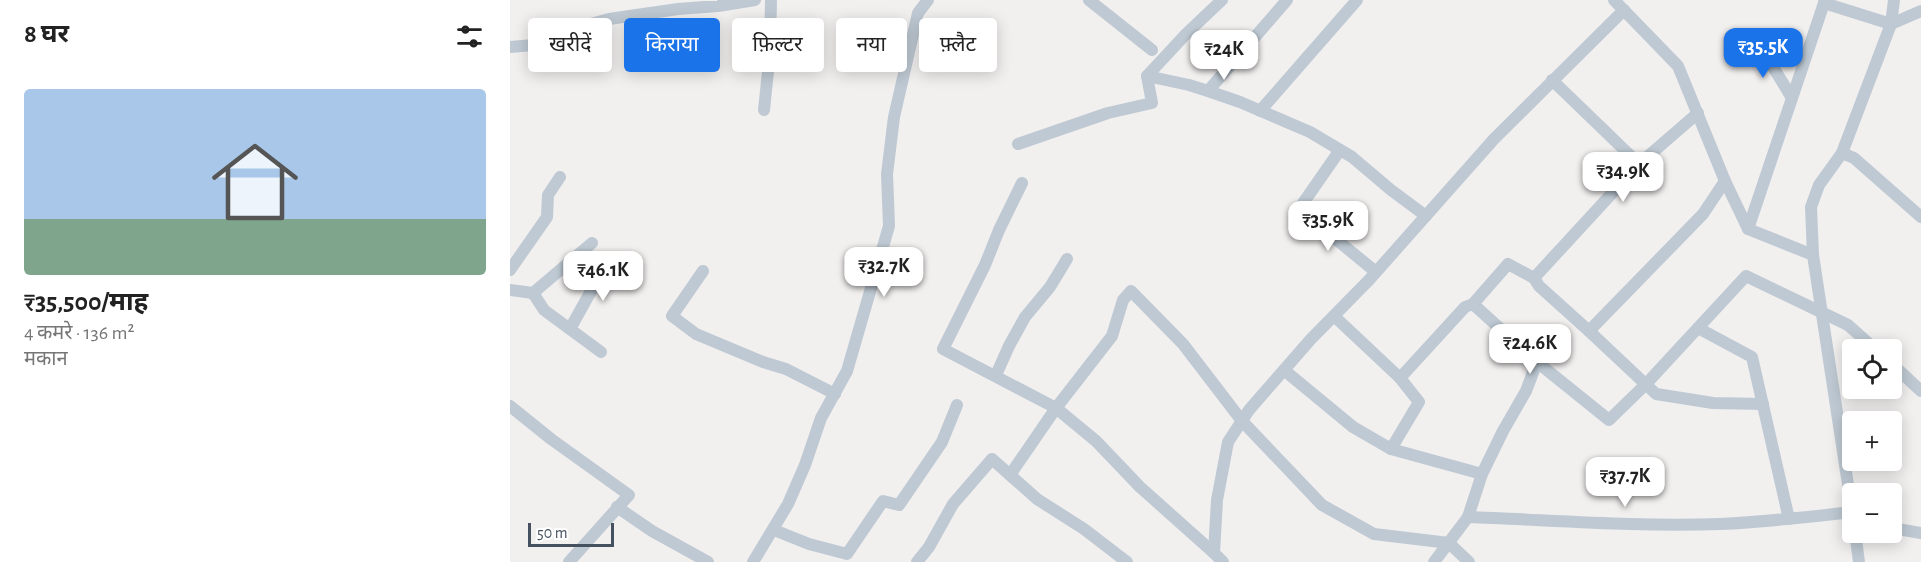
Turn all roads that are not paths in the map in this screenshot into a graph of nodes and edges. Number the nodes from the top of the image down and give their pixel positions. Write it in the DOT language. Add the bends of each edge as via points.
graph roads {
  1 [pos="755,0"];
  2 [pos="771,0"];
  3 [pos="928,0"];
  4 [pos="1089,0"];
  5 [pos="1222,0"];
  6 [pos="1287,0"];
  7 [pos="1357,0"];
  8 [pos="1614,0"];
  9 [pos="1894,0"];
  10 [pos="1824,2"];
  11 [pos="1624,10"];
  12 [pos="1921,11"];
  13 [pos="1891,24"];
  14 [pos="1759,44"];
  15 [pos="510,47"];
  16 [pos="1152,50"];
  17 [pos="1148,76"];
  18 [pos="1552,80"];
  19 [pos="1208,91"];
  20 [pos="1792,98"];
  21 [pos="765,110"];
  22 [pos="1260,111"];
  23 [pos="1698,113"];
  24 [pos="1018,144"];
  25 [pos="1340,150"];
  26 [pos="1842,153"];
  27 [pos="1639,164"];
  28 [pos="560,177"];
  29 [pos="1725,182"];
  30 [pos="1022,183"];
  31 [pos="1918,208"];
  32 [pos="1426,216"];
  33 [pos="1748,230"];
  34 [pos="592,243"];
  35 [pos="1813,255"];
  36 [pos="1067,259"];
  37 [pos="611,260"];
  38 [pos="510,270"];
  39 [pos="703,271"];
  40 [pos="1376,272"];
  41 [pos="1534,278"];
  42 [pos="510,290"];
  43 [pos="533,293"];
  44 [pos="1473,304"];
  45 [pos="1822,314"];
  46 [pos="1334,316"];
  47 [pos="1698,328"];
  48 [pos="570,329"];
  49 [pos="1589,331"];
  50 [pos="1864,339"];
  51 [pos="601,352"];
  52 [pos="1537,362"];
  53 [pos="1284,370"];
  54 [pos="1902,373"];
  55 [pos="996,375"];
  56 [pos="1400,378"];
  57 [pos="1646,384"];
  58 [pos="1921,391"];
  59 [pos="835,394"];
  60 [pos="1763,404"];
  61 [pos="957,405"];
  62 [pos="510,406"];
  63 [pos="1056,408"];
  64 [pos="1242,420"];
  65 [pos="1391,449"];
  66 [pos="1482,474"];
  67 [pos="1010,475"];
  68 [pos="1848,483"];
  69 [pos="617,507"];
  70 [pos="1842,513"];
  71 [pos="1468,517"];
  72 [pos="1789,519"];
  73 [pos="774,530"];
  74 [pos="1902,530"];
  75 [pos="1921,533"];
  76 [pos="1449,543"];
  77 [pos="1856,543"];
  78 [pos="1218,557"];
  79 [pos="569,562"];
  80 [pos="708,562"];
  81 [pos="753,562"];
  82 [pos="917,562"];
  83 [pos="1127,562"];
  84 [pos="1434,562"];
  85 [pos="1469,562"];
  86 [pos="1859,562"];
  1 -- 15 [label="street" via="609,19 533,45"];
  2 -- 21 [label="street"];
  3 -- 59 [label="street" via="918,13 894,117 888,174 889,226 847,371"];
  4 -- 16 [label="street"];
  5 -- 17 [label="street"];
  6 -- 19 [label="street"];
  7 -- 22 [label="street"];
  8 -- 11 [label="street"];
  9 -- 13 [label="street"];
  10 -- 13 [label="street"];
  10 -- 20 [label="street"];
  11 -- 18 [label="street"];
  11 -- 23 [label="street" via="1678,66"];
  12 -- 13 [label="street"];
  13 -- 26 [label="street"];
  14 -- 20 [label="street"];
  17 -- 19 [label="street"];
  17 -- 24 [label="street" via="1152,103 1108,113"];
  18 -- 27 [label="street"];
  18 -- 32 [label="street"];
  19 -- 22 [label="street"];
  20 -- 33 [label="street"];
  22 -- 25 [label="street" via="1310,132"];
  23 -- 27 [label="street"];
  23 -- 29 [label="street"];
  25 -- 32 [label="street"];
  25 -- 40 [label="street" via="1299,209"];
  26 -- 31 [label="street" via="1854,158 1904,204"];
  26 -- 35 [label="street" via="1818,185 1811,207"];
  27 -- 41 [label="street"];
  28 -- 38 [label="street" via="548,195 547,217"];
  29 -- 33 [label="street"];
  29 -- 49 [label="street" via="1703,214"];
  30 -- 55 [label="street" via="943,349"];
  32 -- 40 [label="street"];
  33 -- 35 [label="street"];
  34 -- 43 [label="street"];
  35 -- 45 [label="street"];
  36 -- 55 [label="street" via="1025,317"];
  37 -- 48 [label="street"];
  39 -- 59 [label="street" via="672,316 696,334 786,369"];
  40 -- 46 [label="street"];
  41 -- 44 [label="street" via="1508,264"];
  41 -- 49 [label="street"];
  42 -- 43 [label="street"];
  43 -- 48 [label="street" via="544,310"];
  44 -- 52 [label="street"];
  44 -- 56 [label="street" via="1465,307"];
  45 -- 47 [label="street" via="1746,276"];
  45 -- 50 [label="street" via="1848,325"];
  45 -- 68 [label="street"];
  46 -- 53 [label="street"];
  46 -- 56 [label="street"];
  47 -- 57 [label="street"];
  47 -- 60 [label="street" via="1752,357"];
  48 -- 51 [label="street"];
  49 -- 57 [label="street"];
  52 -- 57 [label="street" via="1609,420"];
  52 -- 66 [label="street"];
  53 -- 64 [label="street"];
  53 -- 65 [label="street" via="1353,427"];
  54 -- 58 [label="street"];
  55 -- 63 [label="street"];
  56 -- 65 [label="street" via="1419,402"];
  57 -- 60 [label="street" via="1656,394 1713,403"];
  59 -- 73 [label="street"];
  60 -- 72 [label="street"];
  61 -- 73 [label="street" via="942,442 899,505 883,501 847,554"];
  62 -- 69 [label="street" via="629,495"];
  63 -- 64 [label="street" via="1112,336 1123,300 1131,291 1183,344"];
  63 -- 67 [label="street"];
  63 -- 78 [label="street"];
  64 -- 76 [label="street" via="1322,505 1374,534"];
  64 -- 78 [label="street" via="1228,442 1217,500"];
  65 -- 66 [label="street"];
  66 -- 71 [label="street"];
  67 -- 82 [label="street" via="992,459 953,504"];
  67 -- 83 [label="street" via="1037,499"];
  69 -- 79 [label="street"];
  69 -- 80 [label="street"];
  70 -- 72 [label="street"];
  71 -- 72 [label="street" via="1708,524"];
  71 -- 76 [label="street"];
  73 -- 81 [label="street"];
  74 -- 75 [label="street"];
  76 -- 84 [label="street"];
  76 -- 85 [label="street"];
  77 -- 86 [label="street"];
}
